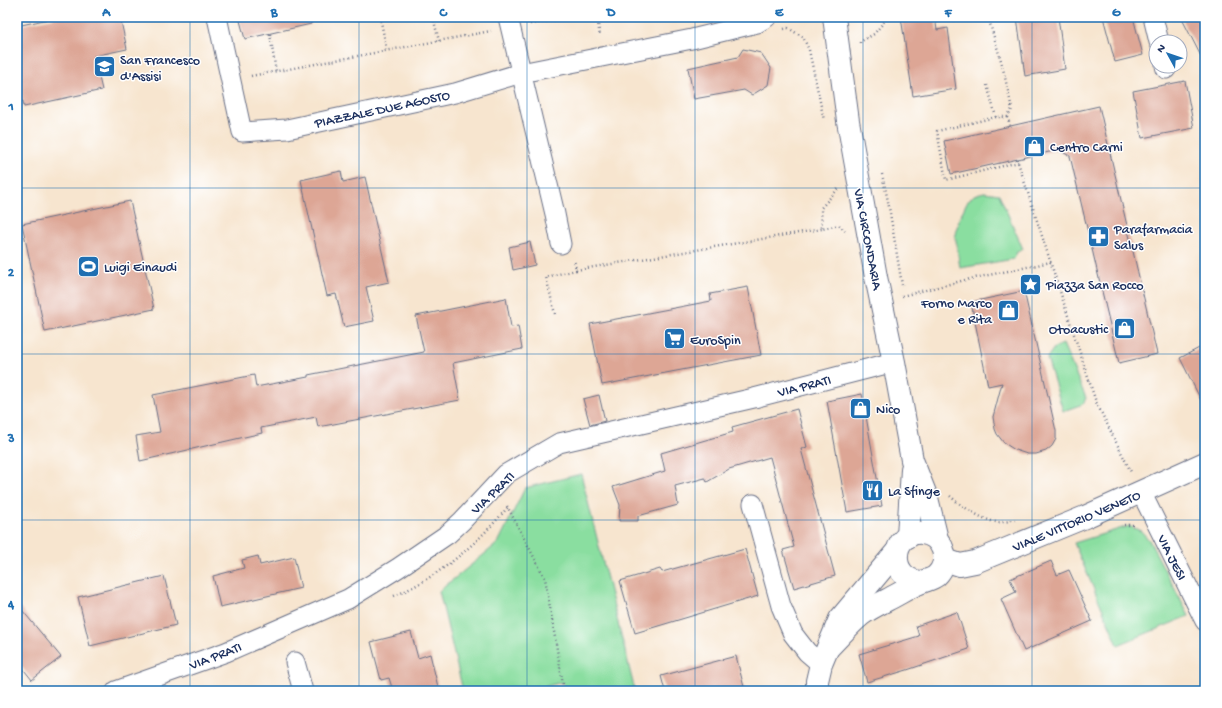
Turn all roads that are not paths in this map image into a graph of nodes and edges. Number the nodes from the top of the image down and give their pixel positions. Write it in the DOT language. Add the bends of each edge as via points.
graph roads {
  1 [pos="217,17"];
  2 [pos="767,17"];
  3 [pos="834,17"];
  4 [pos="1153,17"];
  5 [pos="509,22"];
  6 [pos="1157,34"];
  7 [pos="521,73"];
  8 [pos="560,244"];
  9 [pos="894,362"];
  10 [pos="912,460"];
  11 [pos="1205,463"];
  12 [pos="1136,483"];
  13 [pos="753,504"];
  14 [pos="937,539"];
  15 [pos="902,544"];
  16 [pos="945,560"];
  17 [pos="922,582"];
  18 [pos="1205,621"];
  19 [pos="825,656"];
  20 [pos="295,662"];
  21 [pos="116,691"];
  22 [pos="303,691"];
  23 [pos="817,691"];
  1 -- 7 [label="street, PIAZZALE DUE AGOSTO" via="242,132 287,129 455,93"];
  2 -- 7 [label="street, PIAZZALE DUE AGOSTO" via="757,23 692,39"];
  3 -- 9 [label="main road, VIA CIRCONDARIA" via="854,157"];
  4 -- 6 [label="street"];
  5 -- 7 [label="street"];
  7 -- 8 [label="street"];
  9 -- 10 [label="main road, VIA CIRCONDARIA"];
  9 -- 21 [label="street, VIA PRATI" via="754,398 559,443 506,474 448,534 348,599 226,652"];
  10 -- 14 [label="main road, VIA CIRCONDARIA" via="927,498"];
  10 -- 15 [label="main road, VIA CIRCONDARIA"];
  11 -- 12 [label="main road, VIALE VITTORIO VENETO"];
  12 -- 16 [label="main road, VIALE VITTORIO VENETO" via="1085,518 975,562 960,565"];
  12 -- 18 [label="street, VIA JESI"];
  13 -- 19 [label="street" via="781,606 793,634 807,652"];
  14 -- 15 [label="main road" via="921,533"];
  14 -- 16 [label="main road, VIA CIRCONDARIA"];
  15 -- 17 [label="main road, VIA CIRCONDARIA" via="898,565 901,572 910,579"];
  15 -- 19 [label="main road" via="840,620"];
  16 -- 17 [label="main road" via="935,577"];
  17 -- 19 [label="main road" via="862,615"];
  19 -- 23 [label="main road" via="816,681"];
  20 -- 22 [label="street"];
}
